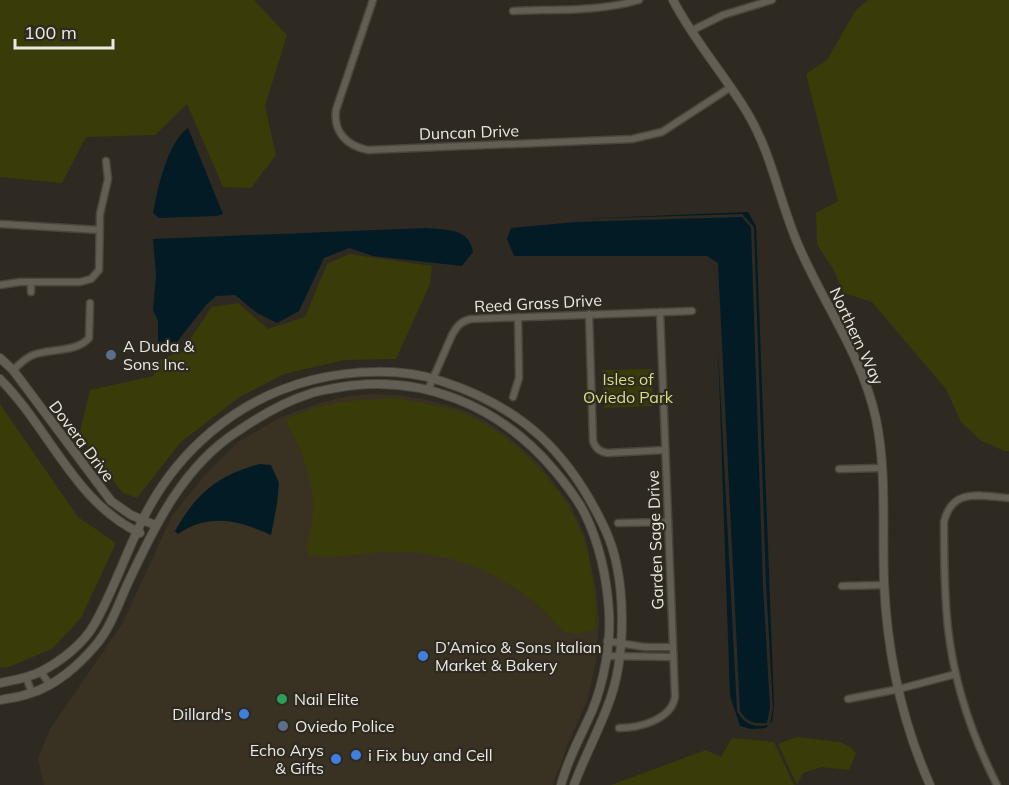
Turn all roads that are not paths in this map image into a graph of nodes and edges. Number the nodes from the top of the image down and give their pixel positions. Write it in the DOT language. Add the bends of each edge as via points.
graph roads {
  1 [pos="373,0"];
  2 [pos="639,0"];
  3 [pos="673,0"];
  4 [pos="772,0"];
  5 [pos="513,11"];
  6 [pos="691,31"];
  7 [pos="732,87"];
  8 [pos="105,161"];
  9 [pos="0,224"];
  10 [pos="99,230"];
  11 [pos="31,282"];
  12 [pos="0,285"];
  13 [pos="31,292"];
  14 [pos="90,303"];
  15 [pos="692,310"];
  16 [pos="660,312"];
  17 [pos="589,314"];
  18 [pos="518,317"];
  19 [pos="0,358"];
  20 [pos="13,370"];
  21 [pos="433,378"];
  22 [pos="0,379"];
  23 [pos="428,390"];
  24 [pos="513,397"];
  25 [pos="665,450"];
  26 [pos="882,468"];
  27 [pos="839,469"];
  28 [pos="1009,498"];
  29 [pos="142,520"];
  30 [pos="668,522"];
  31 [pos="618,523"];
  32 [pos="155,525"];
  33 [pos="137,532"];
  34 [pos="149,537"];
  35 [pos="884,585"];
  36 [pos="842,586"];
  37 [pos="608,640"];
  38 [pos="621,643"];
  39 [pos="644,647"];
  40 [pos="673,647"];
  41 [pos="606,656"];
  42 [pos="620,656"];
  43 [pos="643,657"];
  44 [pos="673,657"];
  45 [pos="41,672"];
  46 [pos="956,674"];
  47 [pos="26,677"];
  48 [pos="0,683"];
  49 [pos="50,685"];
  50 [pos="899,689"];
  51 [pos="32,693"];
  52 [pos="848,699"];
  53 [pos="0,700"];
  54 [pos="619,728"];
  55 [pos="561,785"];
  56 [pos="574,785"];
  57 [pos="930,785"];
  58 [pos="997,785"];
  1 -- 7 [label="street, Duncan Drive" via="335,119 340,134 358,148 632,140 662,132"];
  2 -- 5 [label="street" via="601,7"];
  3 -- 6 [label="street, Northern Way"];
  4 -- 6 [label="street" via="723,15"];
  6 -- 7 [label="street, Northern Way"];
  7 -- 26 [label="street, Northern Way" via="764,149 801,251 859,367 876,419"];
  8 -- 10 [label="street" via="108,179"];
  9 -- 10 [label="street"];
  10 -- 11 [label="street" via="99,270 92,279"];
  11 -- 12 [label="street"];
  11 -- 13 [label="street"];
  14 -- 20 [label="street" via="86,342 32,355"];
  15 -- 16 [label="street, Reed Grass Drive"];
  16 -- 17 [label="street, Reed Grass Drive"];
  16 -- 25 [label="street, Garden Sage Drive"];
  17 -- 18 [label="street, Reed Grass Drive"];
  17 -- 25 [label="street" via="595,447 607,453"];
  18 -- 21 [label="street, Reed Grass Drive" via="471,319 456,326"];
  18 -- 24 [label="street" via="519,378"];
  19 -- 20 [label="street, Dovera Drive"];
  20 -- 29 [label="street, Dovera Drive" via="111,501"];
  21 -- 23 [label="street, Reed Grass Drive"];
  21 -- 29 [label="street" via="392,373 322,377 262,398 227,418 198,443 169,476"];
  21 -- 38 [label="street" via="471,391 518,417 540,435 578,479 607,533 616,566"];
  22 -- 33 [label="street, Dovera Drive" via="83,488 104,511"];
  23 -- 32 [label="street" via="382,385 344,387 310,393 271,410 235,432 211,453 186,479"];
  23 -- 37 [label="street" via="459,399 520,434 563,481 584,513 597,546 606,585"];
  25 -- 30 [label="street, Garden Sage Drive"];
  26 -- 27 [label="street"];
  26 -- 35 [label="street, Northern Way"];
  28 -- 46 [label="street" via="964,496 946,512 945,591"];
  29 -- 32 [label="street, Dovera Drive"];
  29 -- 33 [label="street"];
  30 -- 31 [label="street"];
  30 -- 40 [label="street, Garden Sage Drive"];
  32 -- 34 [label="street"];
  33 -- 34 [label="street, Dovera Drive"];
  33 -- 45 [label="street" via="93,627 67,655"];
  34 -- 49 [label="street" via="97,644"];
  35 -- 36 [label="street"];
  35 -- 50 [label="street, Northern Way"];
  37 -- 38 [label="street"];
  37 -- 41 [label="street"];
  38 -- 39 [label="street"];
  38 -- 42 [label="street"];
  39 -- 40 [label="street"];
  39 -- 43 [label="street"];
  40 -- 44 [label="street, Garden Sage Drive"];
  41 -- 42 [label="street"];
  41 -- 55 [label="street" via="592,710"];
  42 -- 43 [label="street"];
  42 -- 56 [label="street" via="609,704"];
  43 -- 44 [label="street"];
  44 -- 54 [label="street, Garden Sage Drive" via="672,708 640,726"];
  45 -- 47 [label="street"];
  45 -- 49 [label="street"];
  46 -- 50 [label="street"];
  46 -- 58 [label="street" via="976,739"];
  47 -- 48 [label="street"];
  47 -- 51 [label="street"];
  49 -- 51 [label="street"];
  50 -- 52 [label="street"];
  50 -- 57 [label="street, Northern Way" via="908,728"];
  51 -- 53 [label="street"];
}
